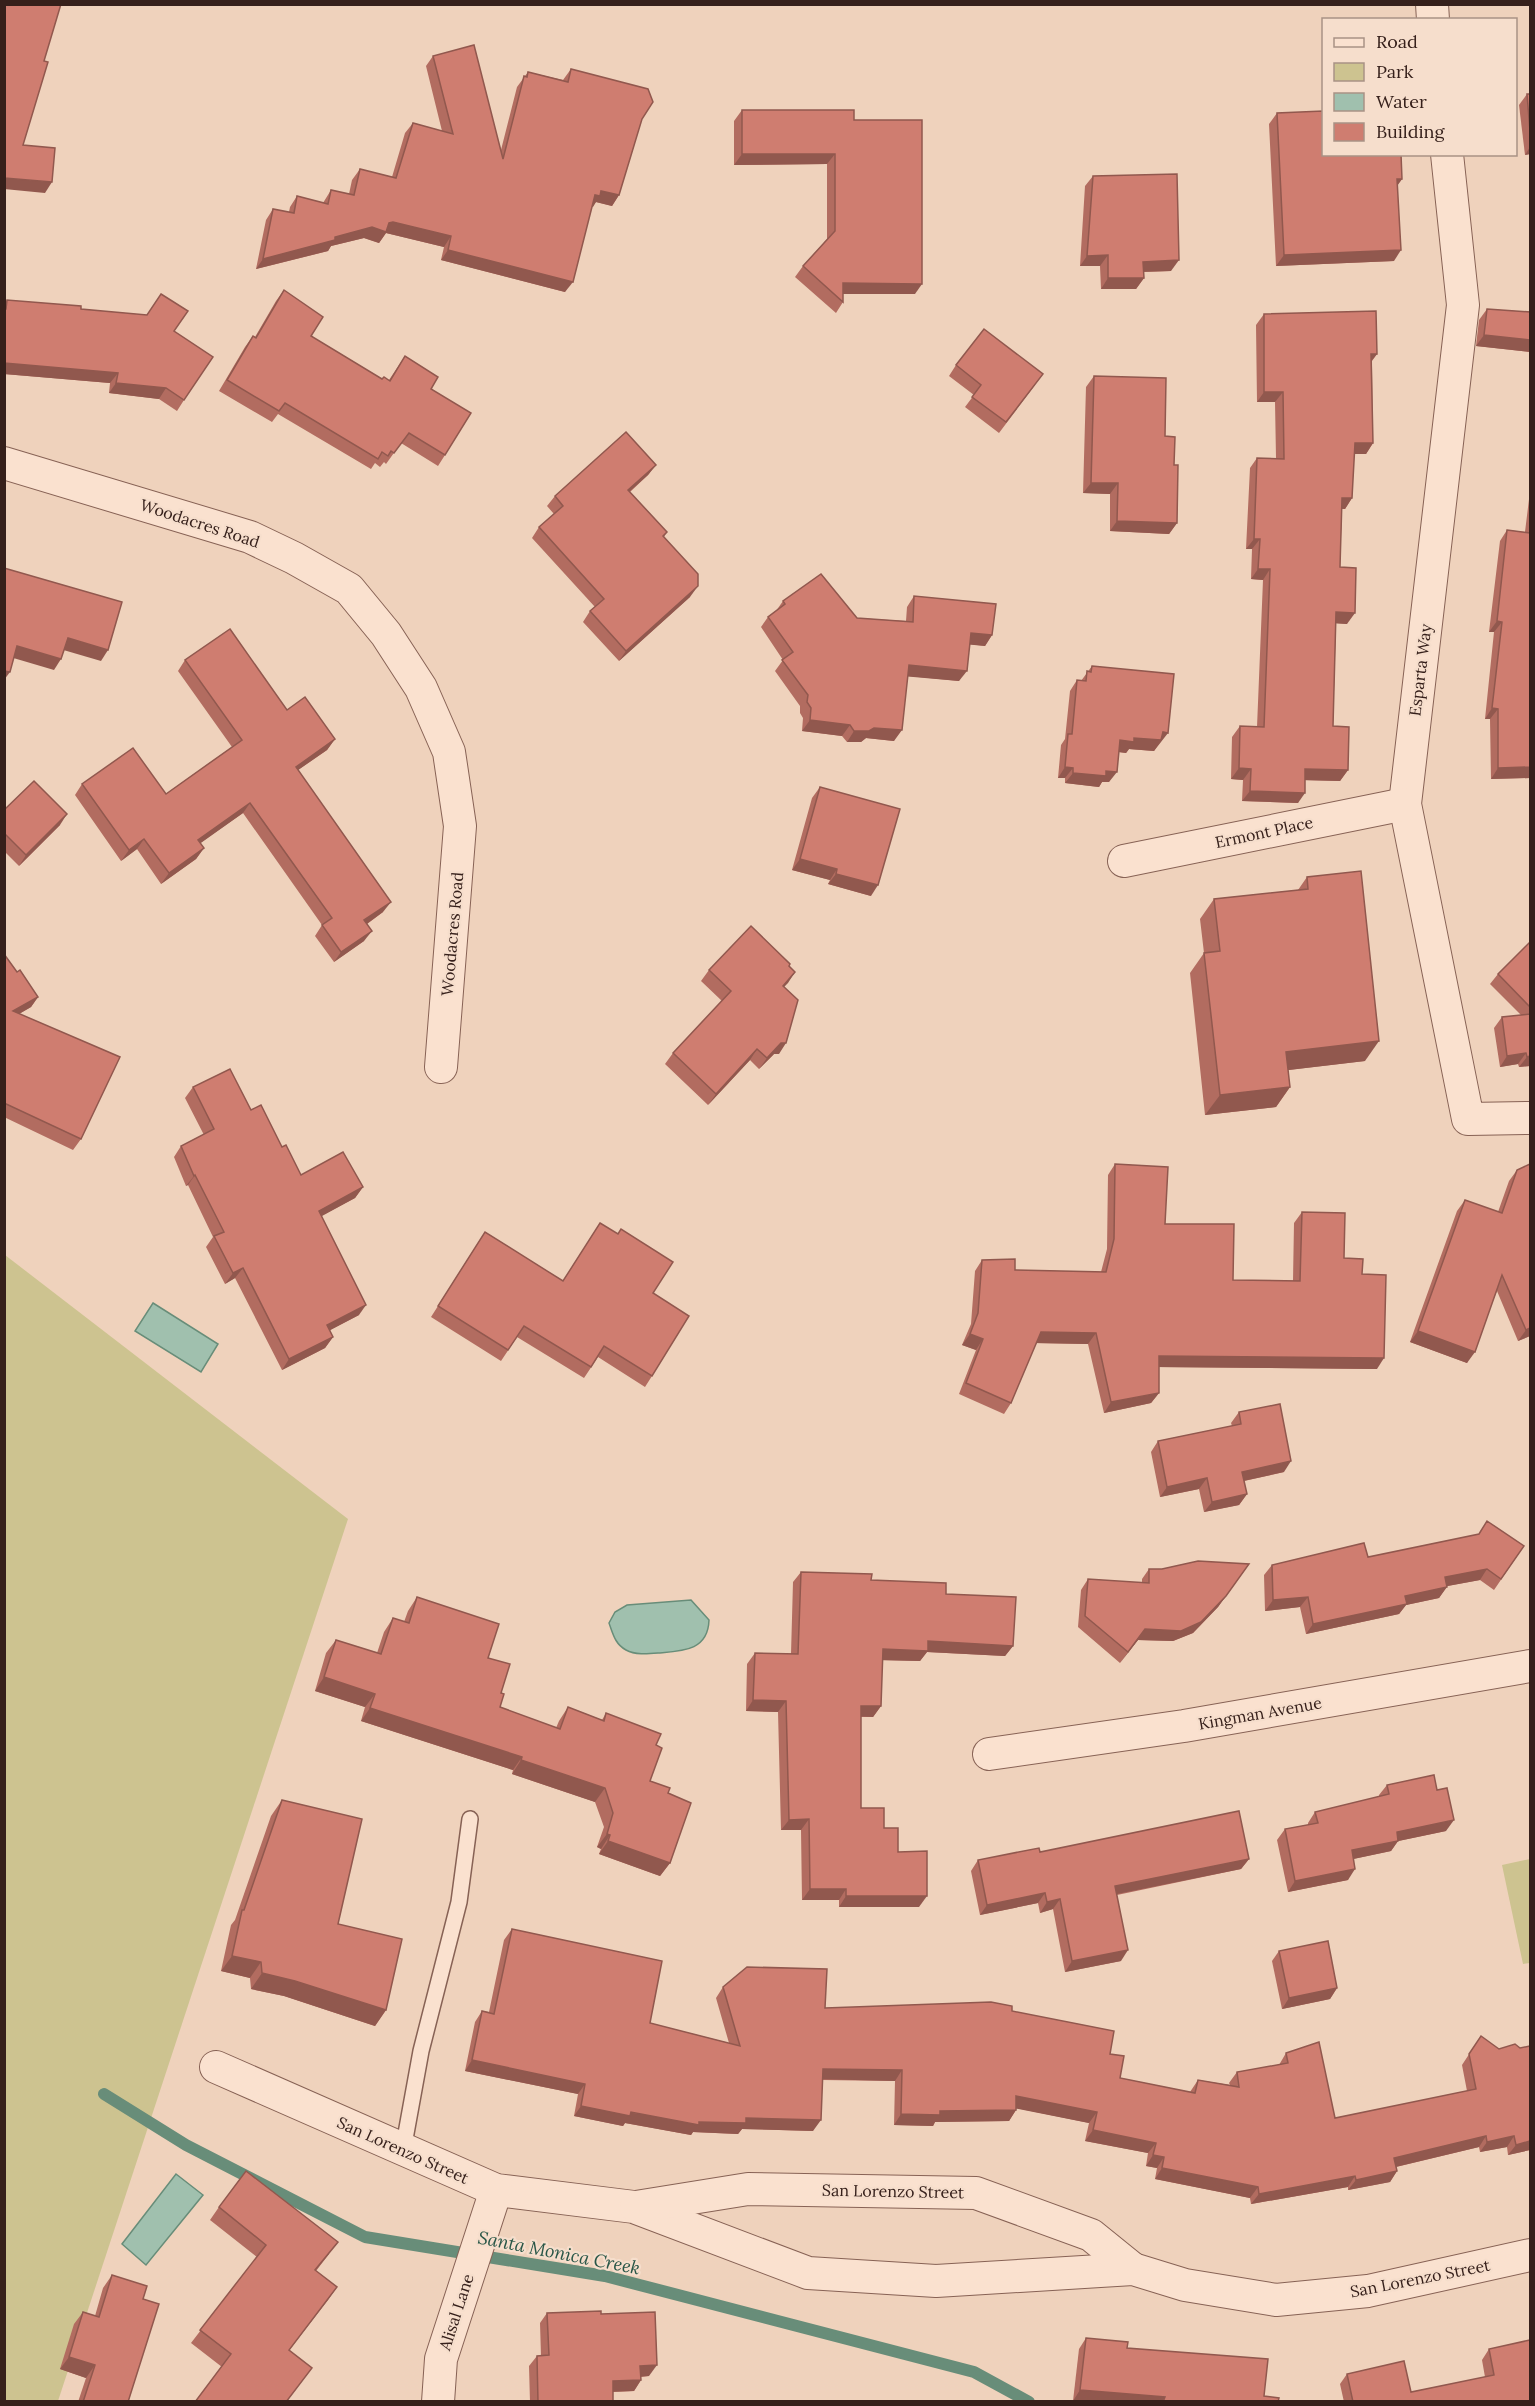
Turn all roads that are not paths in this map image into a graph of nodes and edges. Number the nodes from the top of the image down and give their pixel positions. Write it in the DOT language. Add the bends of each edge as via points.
graph roads {
  1 [pos="1447,156"];
  2 [pos="4,463"];
  3 [pos="1405,804"];
  4 [pos="1124,861"];
  5 [pos="441,1067"];
  6 [pos="1530,1118"];
  7 [pos="1530,1666"];
  8 [pos="989,1754"];
  9 [pos="470,1819"];
  10 [pos="216,2067"];
  11 [pos="403,2150"];
  12 [pos="496,2190"];
  13 [pos="634,2207"];
  14 [pos="1530,2255"];
  15 [pos="1133,2269"];
  16 [pos="438,2402"];
  1 -- 3 [label="street, Esparta Way" via="1462,305"];
  2 -- 5 [label="street, Woodacres Road" via="250,537 350,589 386,634 421,687 449,752 460,826"];
  3 -- 4 [label="street, Ermont Place"];
  3 -- 6 [label="street, Esparta Way" via="1468,1119"];
  7 -- 8 [label="street, Kingman Avenue" via="1184,1726"];
  9 -- 11 [label="lane" via="459,1902 421,2051"];
  10 -- 11 [label="street, San Lorenzo Street"];
  11 -- 12 [label="street, San Lorenzo Street"];
  12 -- 13 [label="street, San Lorenzo Street"];
  12 -- 16 [label="street, Alisal Lane" via="441,2359"];
  13 -- 15 [label="street, San Lorenzo Street" via="808,2273 936,2281"];
  13 -- 15 [label="street, San Lorenzo Street" via="748,2189 976,2193 1091,2235"];
  14 -- 15 [label="street, San Lorenzo Street" via="1368,2291 1276,2300 1185,2285"];
}
